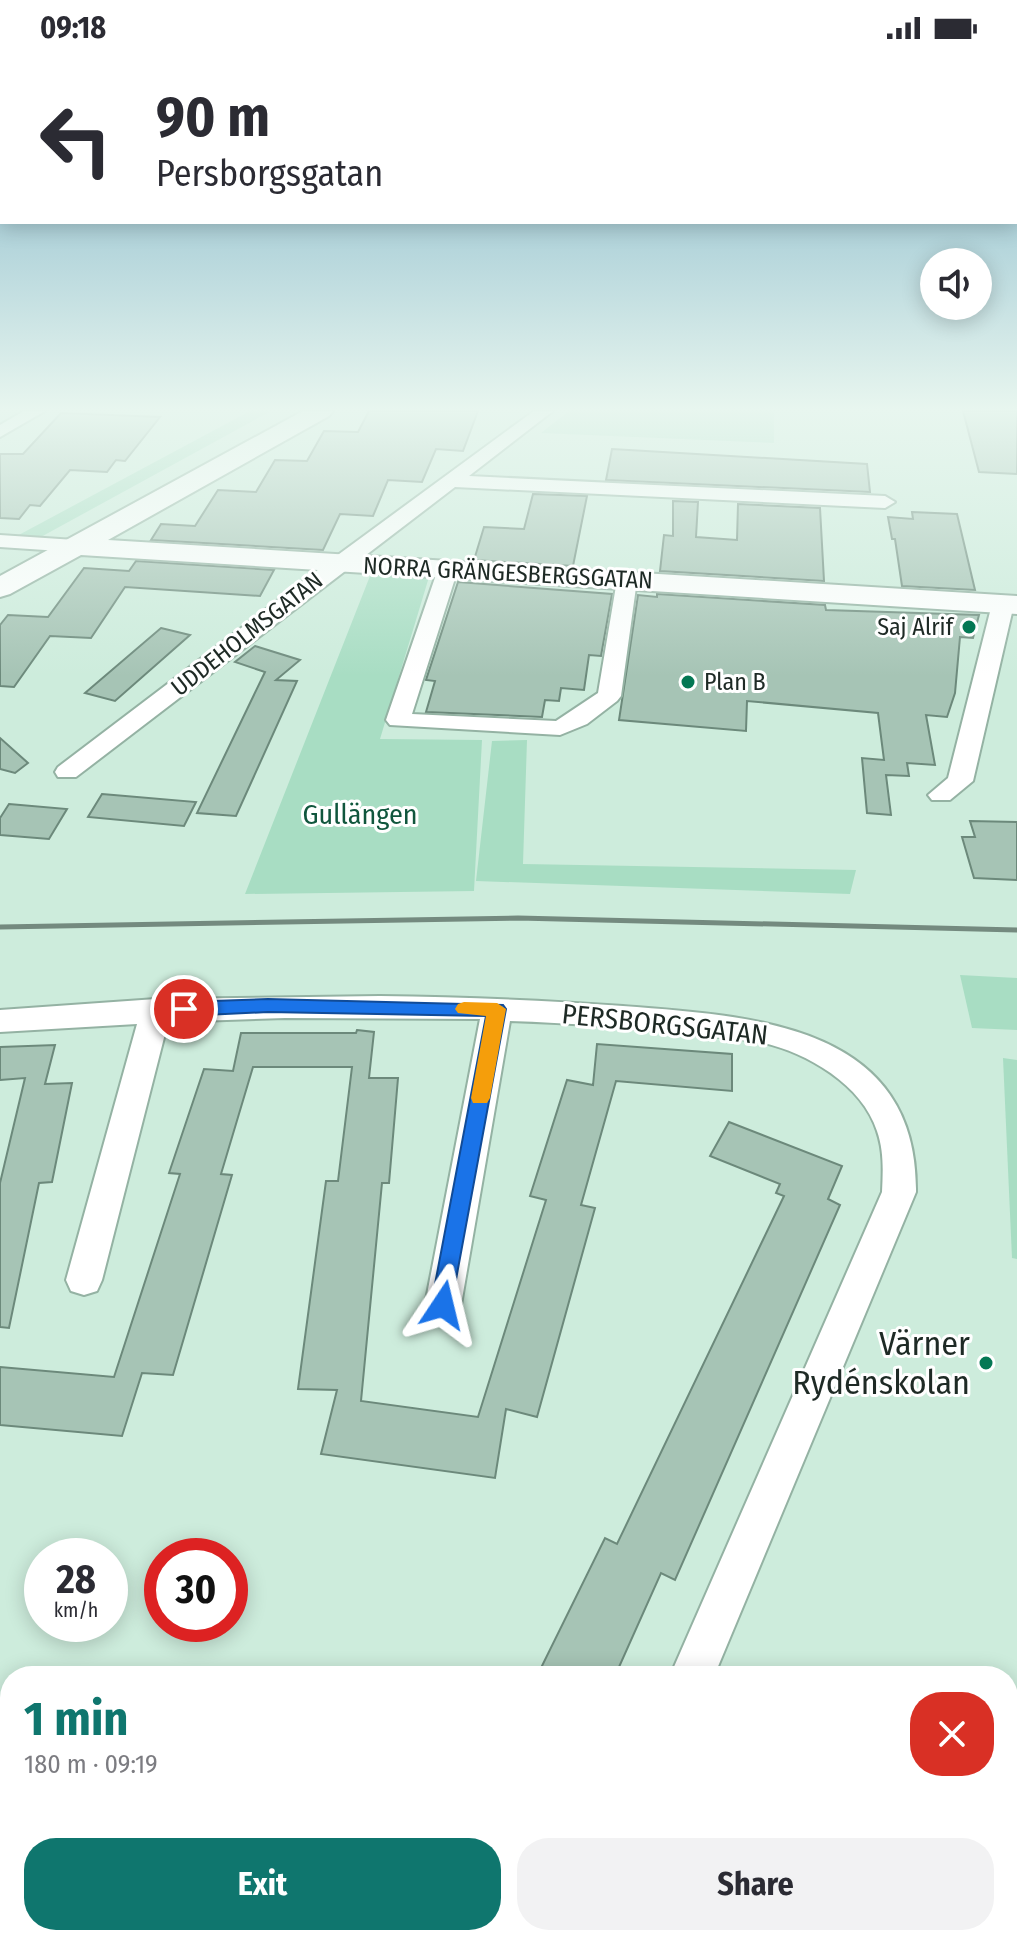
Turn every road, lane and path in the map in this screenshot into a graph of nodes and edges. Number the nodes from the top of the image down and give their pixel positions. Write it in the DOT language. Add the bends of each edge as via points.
graph roads {
  1 [pos="160,499"];
  2 [pos="427,499"];
  3 [pos="827,499"];
  4 [pos="885,502"];
  5 [pos="0,541"];
  6 [pos="75,546"];
  7 [pos="338,564"];
  8 [pos="448,569"];
  9 [pos="627,580"];
  10 [pos="0,588"];
  11 [pos="1010,604"];
  12 [pos="67,772"];
  13 [pos="941,795"];
  14 [pos="497,1009"];
  15 [pos="156,1010"];
  16 [pos="0,1021"];
  17 [pos="84,1280"];
  18 [pos="443,1305"];
  19 [pos="696,1666"];
  1 -- 6 [label="street"];
  2 -- 7 [label="street, UDDEHOLMSGATAN"];
  3 -- 4 [label="street"];
  5 -- 6 [label="street, NORRA GRÄNGESBERGSGATAN"];
  6 -- 7 [label="street, NORRA GRÄNGESBERGSGATAN"];
  6 -- 10 [label="street"];
  7 -- 8 [label="street, NORRA GRÄNGESBERGSGATAN"];
  7 -- 12 [label="street, UDDEHOLMSGATAN"];
  8 -- 9 [label="street, NORRA GRÄNGESBERGSGATAN"];
  8 -- 9 [label="street" via="398,720 560,728 579,719 609,696"];
  9 -- 11 [label="street, NORRA GRÄNGESBERGSGATAN"];
  11 -- 13 [label="street" via="960,781"];
  14 -- 15 [label="street, PERSBORGSGATAN"];
  14 -- 18 [label="street"];
  14 -- 19 [label="street, PERSBORGSGATAN" via="735,1027 782,1036 824,1053 860,1080 877,1098 898,1138 901,1178 891,1215"];
  15 -- 16 [label="street, PERSBORGSGATAN"];
  15 -- 17 [label="street"];
}
